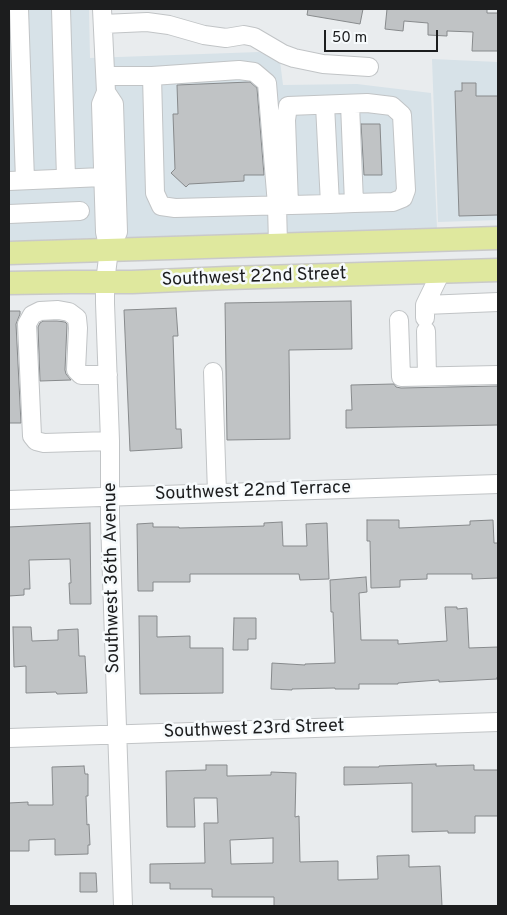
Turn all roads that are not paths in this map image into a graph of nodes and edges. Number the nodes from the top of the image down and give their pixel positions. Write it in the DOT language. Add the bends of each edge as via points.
graph roads {
  1 [pos="19,9"];
  2 [pos="61,9"];
  3 [pos="103,16"];
  4 [pos="369,67"];
  5 [pos="152,76"];
  6 [pos="106,84"];
  7 [pos="325,104"];
  8 [pos="350,104"];
  9 [pos="103,177"];
  10 [pos="66,178"];
  11 [pos="17,180"];
  12 [pos="354,203"];
  13 [pos="330,204"];
  14 [pos="283,205"];
  15 [pos="80,211"];
  16 [pos="9,214"];
  17 [pos="498,238"];
  18 [pos="278,244"];
  19 [pos="109,250"];
  20 [pos="9,253"];
  21 [pos="498,270"];
  22 [pos="441,272"];
  23 [pos="105,282"];
  24 [pos="9,283"];
  25 [pos="498,302"];
  26 [pos="425,318"];
  27 [pos="399,320"];
  28 [pos="213,372"];
  29 [pos="108,375"];
  30 [pos="491,375"];
  31 [pos="427,376"];
  32 [pos="110,441"];
  33 [pos="498,484"];
  34 [pos="217,493"];
  35 [pos="110,497"];
  36 [pos="9,500"];
  37 [pos="498,722"];
  38 [pos="117,735"];
  39 [pos="9,738"];
  40 [pos="123,906"];
  1 -- 11 [label="street"];
  2 -- 10 [label="street"];
  3 -- 4 [label="street" via="226,38 244,35 294,58"];
  3 -- 6 [label="street"];
  5 -- 6 [label="street"];
  5 -- 14 [label="street" via="239,70 254,72 267,83"];
  5 -- 14 [label="street" via="154,193 161,206"];
  6 -- 9 [label="street" via="100,104"];
  6 -- 19 [label="street" via="114,104 118,232"];
  7 -- 8 [label="street"];
  7 -- 13 [label="street"];
  7 -- 14 [label="street" via="288,106"];
  8 -- 12 [label="street"];
  8 -- 12 [label="street" via="392,106 402,115 406,190 403,198 393,202"];
  9 -- 10 [label="street"];
  9 -- 19 [label="street" via="105,232"];
  10 -- 11 [label="street"];
  12 -- 13 [label="street"];
  13 -- 14 [label="street"];
  14 -- 18 [label="street"];
  15 -- 16 [label="street"];
  17 -- 18 [label="main road, Southwest 22nd Street"];
  18 -- 19 [label="main road, Southwest 22nd Street"];
  19 -- 20 [label="main road, Southwest 22nd Street"];
  19 -- 23 [label="street, Southwest 36th Avenue"];
  21 -- 22 [label="main road, Southwest 22nd Street"];
  22 -- 23 [label="main road, Southwest 22nd Street"];
  22 -- 26 [label="street"];
  23 -- 24 [label="main road, Southwest 22nd Street"];
  23 -- 29 [label="street, Southwest 36th Avenue"];
  25 -- 26 [label="street"];
  26 -- 31 [label="street"];
  27 -- 31 [label="street" via="401,377"];
  28 -- 34 [label="street"];
  29 -- 32 [label="street, Southwest 36th Avenue"];
  29 -- 32 [label="street" via="81,375 76,370 77,318 58,310 32,315 27,324 32,436 44,443"];
  30 -- 31 [label="street"];
  32 -- 35 [label="street, Southwest 36th Avenue"];
  33 -- 34 [label="street, Southwest 22nd Terrace"];
  34 -- 35 [label="street, Southwest 22nd Terrace"];
  35 -- 36 [label="street, Southwest 22nd Terrace"];
  35 -- 38 [label="street, Southwest 36th Avenue"];
  37 -- 38 [label="street, Southwest 23rd Street"];
  38 -- 39 [label="street, Southwest 23rd Street"];
  38 -- 40 [label="street, Southwest 36th Avenue"];
}
